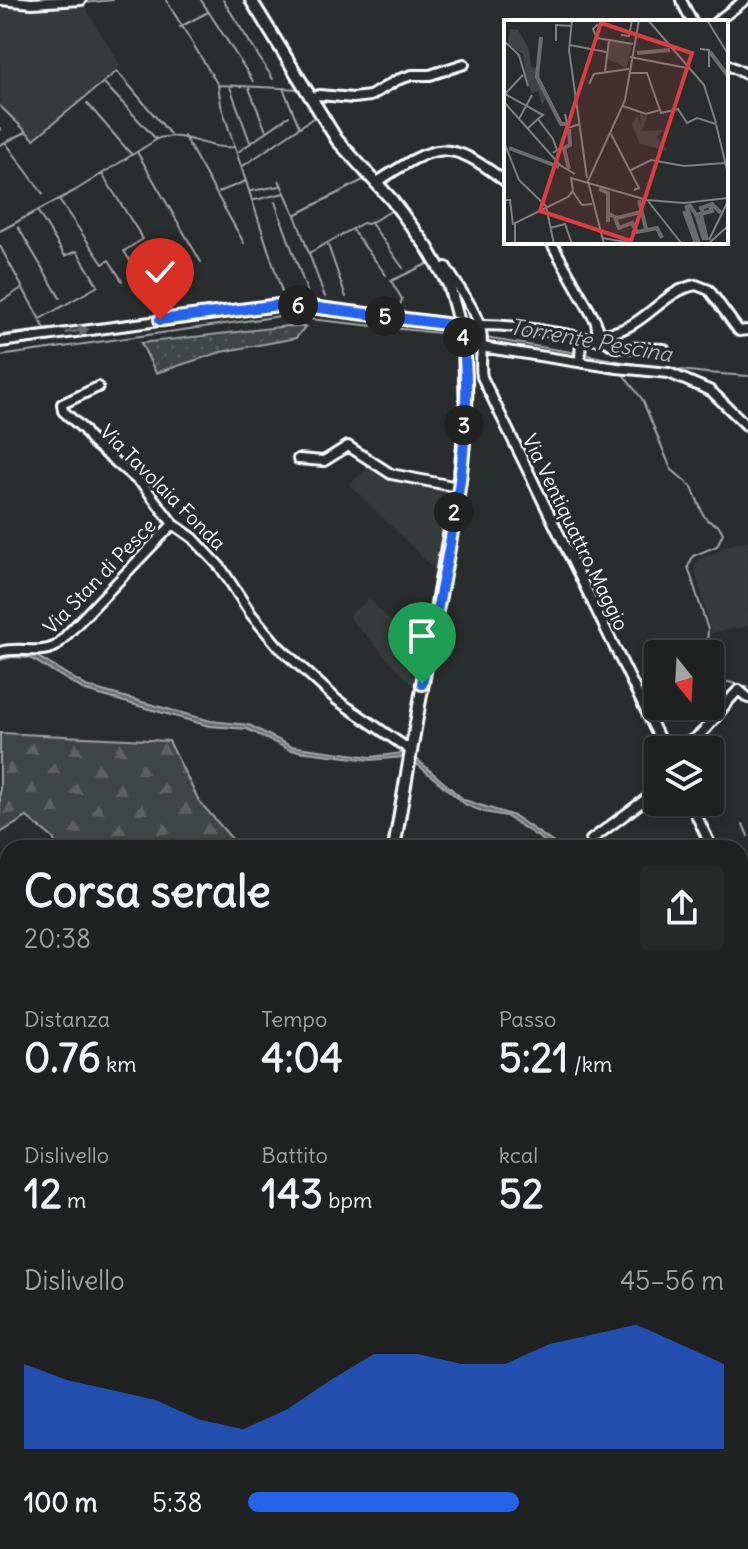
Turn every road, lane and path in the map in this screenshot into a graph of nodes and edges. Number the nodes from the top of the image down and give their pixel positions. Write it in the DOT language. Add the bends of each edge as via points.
graph roads {
  1 [pos="1,0"];
  2 [pos="81,0"];
  3 [pos="251,0"];
  4 [pos="681,0"];
  5 [pos="745,0"];
  6 [pos="691,20"];
  7 [pos="719,20"];
  8 [pos="464,64"];
  9 [pos="728,65"];
  10 [pos="748,75"];
  11 [pos="311,98"];
  12 [pos="504,181"];
  13 [pos="377,182"];
  14 [pos="552,244"];
  15 [pos="446,267"];
  16 [pos="479,324"];
  17 [pos="597,330"];
  18 [pos="748,330"];
  19 [pos="462,333"];
  20 [pos="581,337"];
  21 [pos="482,341"];
  22 [pos="0,342"];
  23 [pos="664,349"];
  24 [pos="580,356"];
  25 [pos="98,387"];
  26 [pos="748,427"];
  27 [pos="298,459"];
  28 [pos="458,487"];
  29 [pos="173,524"];
  30 [pos="0,652"];
  31 [pos="748,698"];
  32 [pos="659,736"];
  33 [pos="698,736"];
  34 [pos="409,755"];
  35 [pos="644,800"];
  36 [pos="697,816"];
  37 [pos="395,840"];
  38 [pos="591,840"];
  39 [pos="708,840"];
  1 -- 2 [label="street"];
  3 -- 11 [label="main road"];
  4 -- 6 [label="street"];
  5 -- 7 [label="street"];
  8 -- 11 [label="street" via="397,80 370,96"];
  9 -- 10 [label="street"];
  11 -- 13 [label="main road" via="337,140"];
  12 -- 13 [label="street" via="454,151 429,152"];
  13 -- 19 [label="main road" via="449,285"];
  14 -- 17 [label="street"];
  15 -- 16 [label="street, Via Ventiquattro Maggio"];
  16 -- 19 [label="street"];
  16 -- 20 [label="street"];
  16 -- 21 [label="street, Via Ventiquattro Maggio"];
  17 -- 18 [label="street" via="626,329 696,285 709,290 739,331"];
  17 -- 20 [label="street"];
  17 -- 23 [label="street" via="615,347"];
  22 -- 19 [label="street, one-way" via="287,304"];
  19 -- 28 [label="main road" via="466,412"];
  20 -- 24 [label="street"];
  21 -- 24 [label="street"];
  21 -- 32 [label="street, Via Ventiquattro Maggio" via="482,377"];
  24 -- 26 [label="street" via="669,373 711,391"];
  25 -- 29 [label="street, Via Tavolaia Fonda" via="62,404 63,411 144,486"];
  27 -- 28 [label="street" via="324,461 348,446 391,474"];
  28 -- 34 [label="main road"];
  29 -- 30 [label="street, Via Stan di Pesce" via="56,646"];
  29 -- 34 [label="street, Via Tavolaia Fonda" via="221,568 278,646"];
  31 -- 33 [label="street" via="739,690"];
  34 -- 37 [label="main road"];
  35 -- 38 [label="street"];
  36 -- 39 [label="street"];
}
